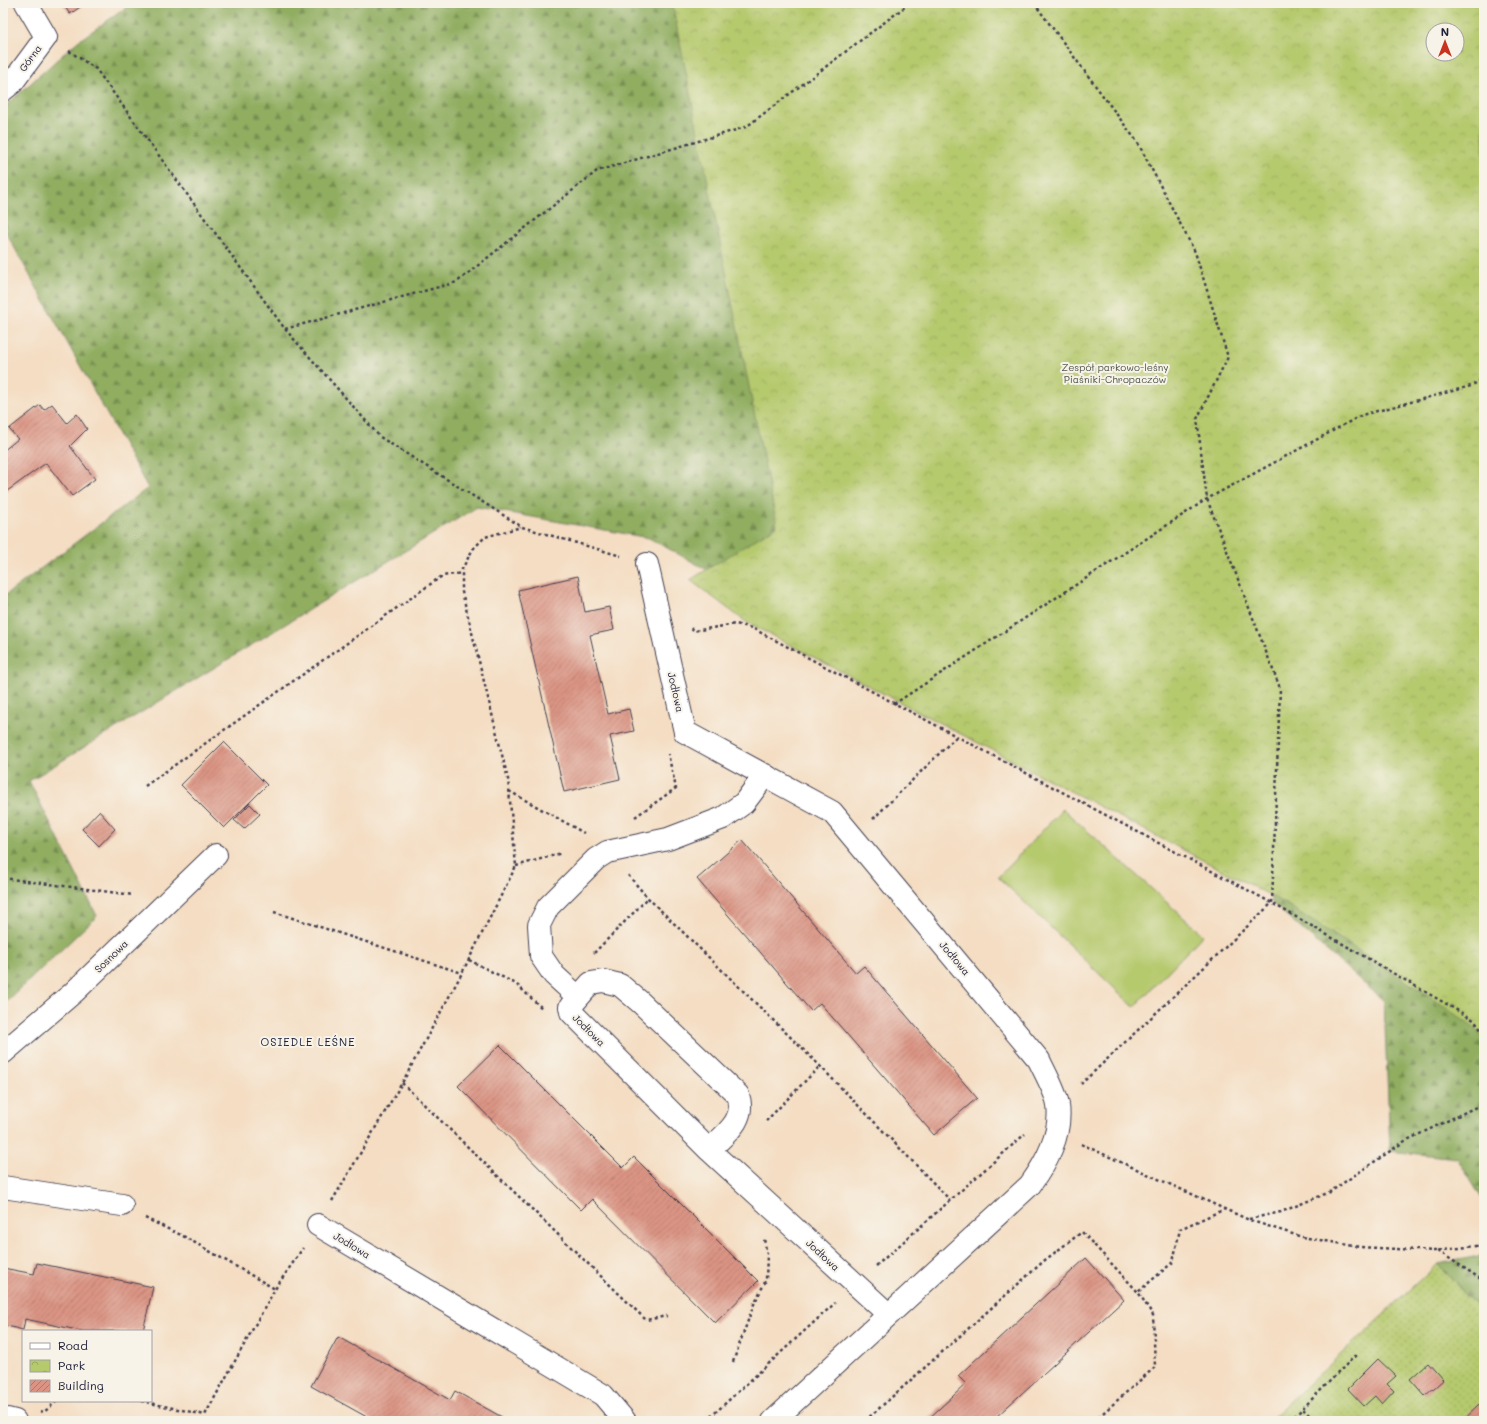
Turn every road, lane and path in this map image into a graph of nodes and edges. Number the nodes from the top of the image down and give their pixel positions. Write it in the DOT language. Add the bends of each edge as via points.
graph roads {
  1 [pos="26,3"];
  2 [pos="910,3"];
  3 [pos="1034,3"];
  4 [pos="46,36"];
  5 [pos="3,90"];
  6 [pos="286,329"];
  7 [pos="1484,378"];
  8 [pos="1206,499"];
  9 [pos="522,527"];
  10 [pos="647,564"];
  11 [pos="462,573"];
  12 [pos="689,625"];
  13 [pos="894,704"];
  14 [pos="956,737"];
  15 [pos="674,754"];
  16 [pos="765,775"];
  17 [pos="145,786"];
  18 [pos="509,791"];
  19 [pos="631,820"];
  20 [pos="854,838"];
  21 [pos="569,851"];
  22 [pos="607,852"];
  23 [pos="216,855"];
  24 [pos="516,866"];
  25 [pos="3,878"];
  26 [pos="648,898"];
  27 [pos="1272,903"];
  28 [pos="161,908"];
  29 [pos="274,912"];
  30 [pos="590,957"];
  31 [pos="469,960"];
  32 [pos="462,973"];
  33 [pos="578,998"];
  34 [pos="544,1010"];
  35 [pos="1484,1034"];
  36 [pos="3,1053"];
  37 [pos="820,1066"];
  38 [pos="1058,1105"];
  39 [pos="1484,1105"];
  40 [pos="764,1123"];
  41 [pos="1056,1132"];
  42 [pos="709,1150"];
  43 [pos="3,1188"];
  44 [pos="950,1200"];
  45 [pos="122,1205"];
  46 [pos="1225,1209"];
  47 [pos="1249,1220"];
  48 [pos="318,1225"];
  49 [pos="763,1237"];
  50 [pos="1484,1245"];
  51 [pos="1438,1251"];
  52 [pos="1484,1281"];
  53 [pos="275,1289"];
  54 [pos="1138,1292"];
  55 [pos="888,1314"];
  56 [pos="667,1316"];
  57 [pos="1356,1355"];
  58 [pos="733,1362"];
  59 [pos="233,1364"];
  60 [pos="146,1402"];
  61 [pos="1303,1408"];
  62 [pos="625,1421"];
  63 [pos="773,1421"];
  64 [pos="865,1421"];
  65 [pos="1094,1421"];
  66 [pos="1290,1421"];
  67 [pos="1315,1421"];
  1 -- 4 [label="street, Górna"];
  2 -- 6 [label="path" via="746,127 596,171 457,282"];
  3 -- 8 [label="path" via="1138,143 1195,252 1228,357 1197,419"];
  4 -- 5 [label="street, Górna" via="12,83"];
  4 -- 6 [label="path" via="96,69"];
  6 -- 9 [label="path" via="380,437"];
  7 -- 8 [label="path" via="1471,386 1362,415"];
  8 -- 13 [label="path"];
  8 -- 27 [label="path" via="1280,688"];
  9 -- 10 [label="path"];
  9 -- 11 [label="path" via="485,537 473,549"];
  10 -- 16 [label="street, Jodłowa" via="686,732"];
  11 -- 17 [label="path" via="442,576"];
  11 -- 18 [label="path" via="462,592"];
  12 -- 13 [label="path" via="693,631 736,624 752,628"];
  13 -- 14 [label="path"];
  14 -- 20 [label="path"];
  14 -- 27 [label="path"];
  15 -- 19 [label="path" via="667,750 676,788"];
  16 -- 20 [label="street, Jodłowa" via="832,812"];
  16 -- 22 [label="street, Jodłowa" via="744,803 723,818 668,839"];
  18 -- 22 [label="path" via="599,842"];
  18 -- 24 [label="path"];
  20 -- 38 [label="street, Jodłowa" via="1039,1060"];
  21 -- 24 [label="path"];
  22 -- 26 [label="path"];
  22 -- 33 [label="street, Jodłowa" via="596,859 548,907 539,925 541,956 554,975"];
  23 -- 28 [label="street, Sosnowa"];
  24 -- 31 [label="path"];
  25 -- 28 [label="path" via="139,896"];
  26 -- 30 [label="path"];
  26 -- 37 [label="path"];
  27 -- 35 [label="path" via="1474,1020"];
  27 -- 38 [label="path"];
  28 -- 36 [label="street, Sosnowa" via="74,992"];
  29 -- 32 [label="path"];
  31 -- 32 [label="path"];
  31 -- 34 [label="path" via="516,984"];
  32 -- 56 [label="path" via="402,1083 646,1320"];
  33 -- 42 [label="street, Jodłowa" via="570,1008 571,1012"];
  33 -- 42 [label="street" via="591,983 603,981 620,985 738,1095 741,1104 739,1116 732,1127"];
  37 -- 40 [label="path"];
  37 -- 44 [label="path"];
  38 -- 41 [label="street, Jodłowa"];
  39 -- 47 [label="path" via="1405,1141 1330,1192 1281,1212"];
  41 -- 46 [label="path"];
  41 -- 55 [label="street, Jodłowa" via="1046,1163 1030,1185"];
  42 -- 55 [label="street, Jodłowa"];
  43 -- 45 [label="street"];
  45 -- 53 [label="path"];
  46 -- 47 [label="path"];
  46 -- 54 [label="path" via="1180,1228 1174,1262"];
  47 -- 51 [label="path" via="1302,1237 1360,1247"];
  48 -- 62 [label="street, Jodłowa" via="603,1395"];
  49 -- 58 [label="path" via="767,1254 766,1280 754,1304"];
  50 -- 51 [label="path"];
  51 -- 52 [label="path"];
  54 -- 64 [label="path" via="1082,1232 1045,1260"];
  54 -- 65 [label="path" via="1153,1315 1155,1367"];
  55 -- 63 [label="street, Jodłowa"];
  57 -- 61 [label="path"];
  59 -- 60 [label="path" via="205,1415"];
  61 -- 66 [label="path"];
  61 -- 67 [label="path"];
}
